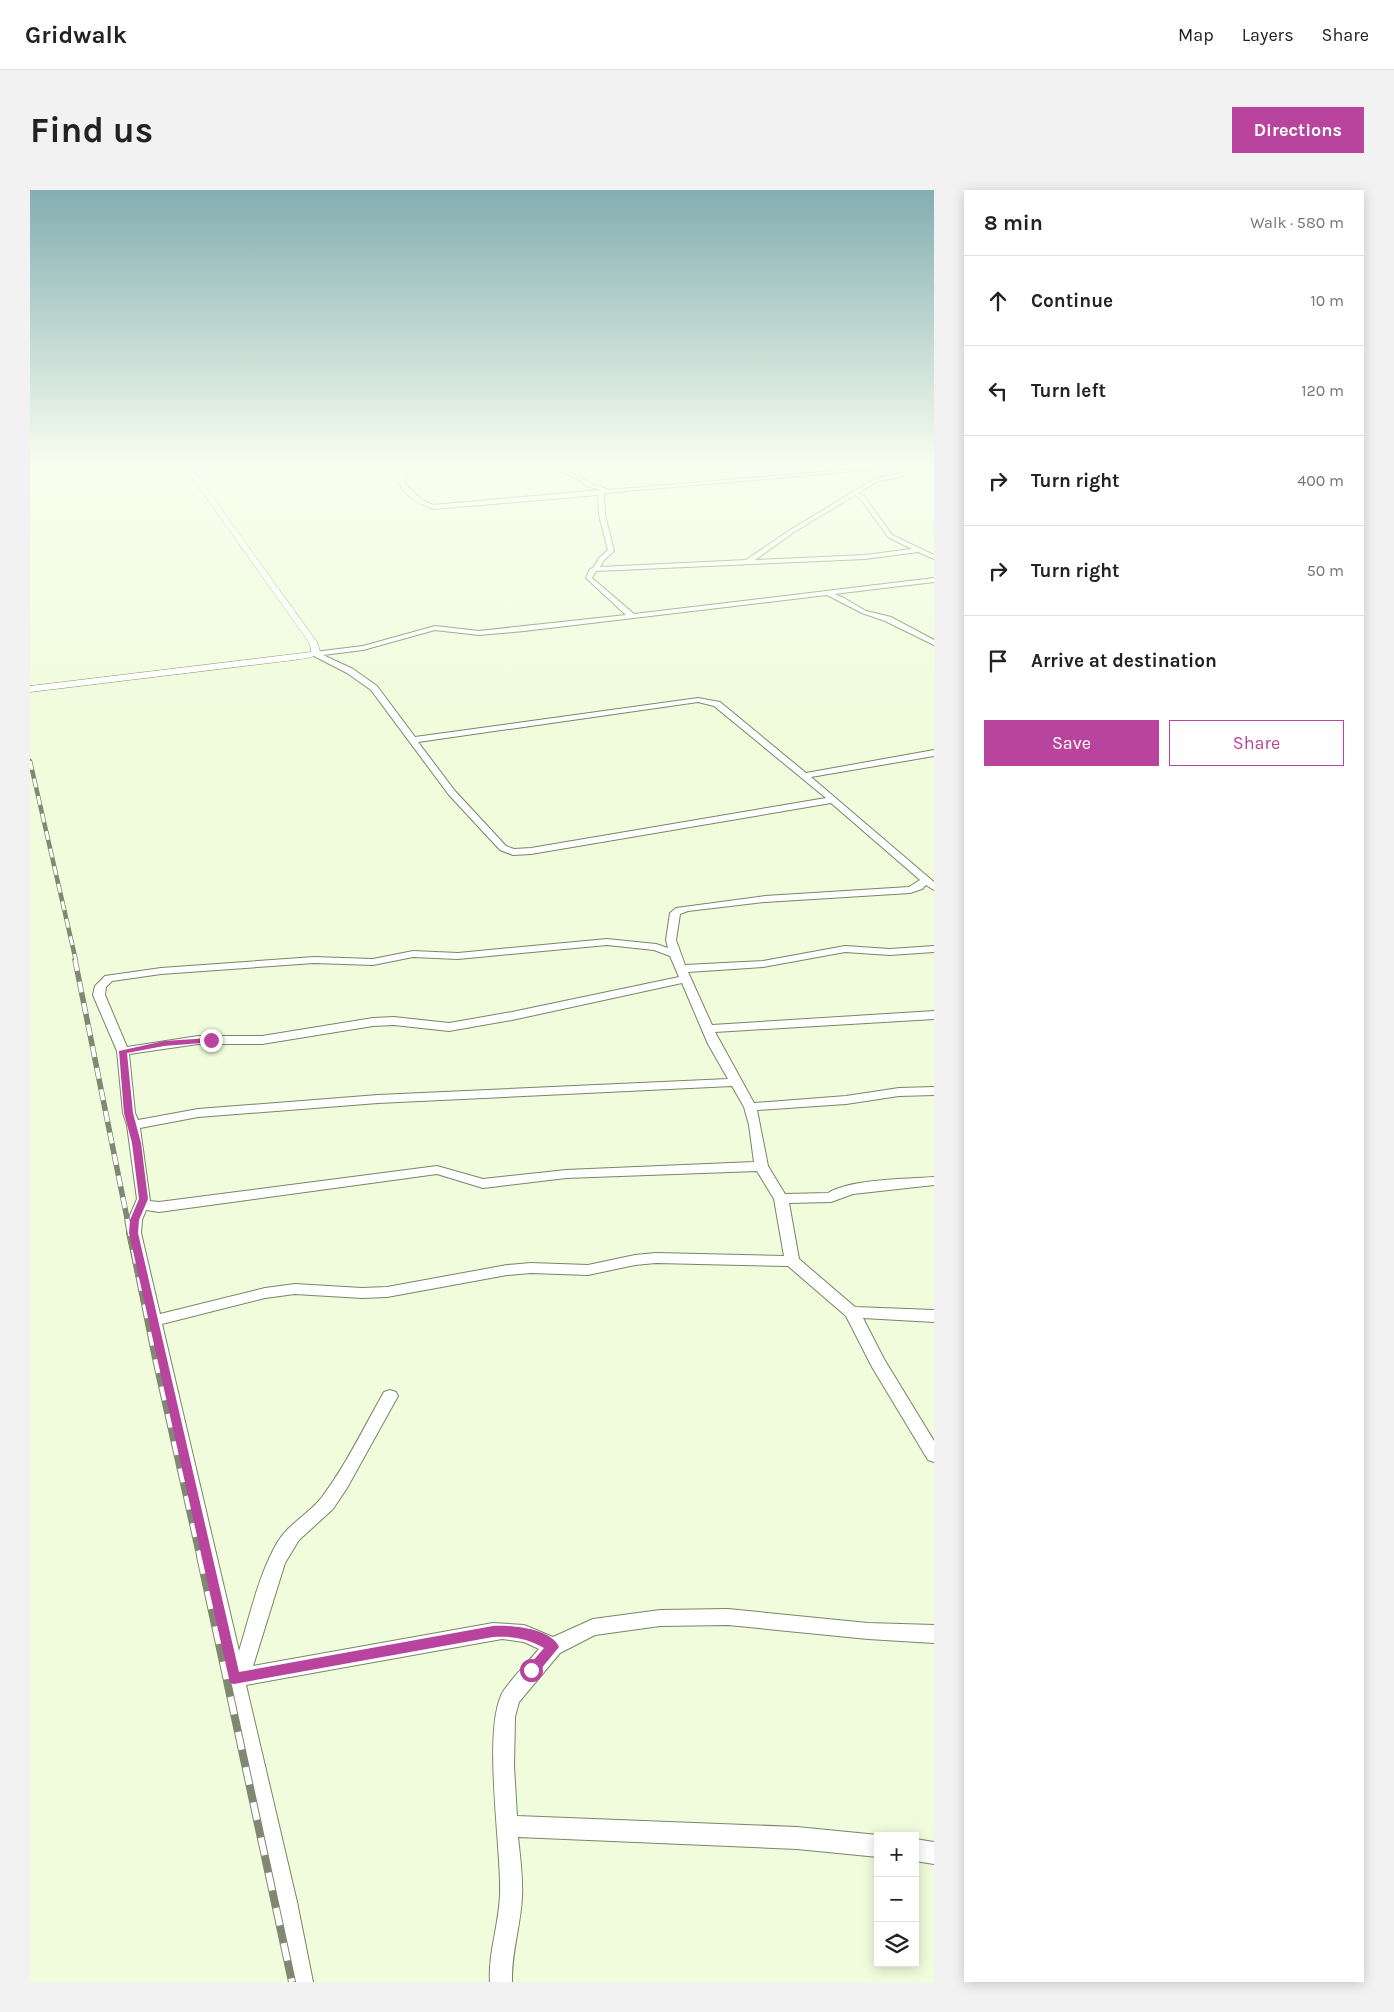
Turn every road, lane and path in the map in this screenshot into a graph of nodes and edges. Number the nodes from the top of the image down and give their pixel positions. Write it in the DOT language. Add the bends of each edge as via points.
graph roads {
  1 [pos="247,550"];
  2 [pos="611,550"];
  3 [pos="766,550"];
  4 [pos="919,550"];
  5 [pos="934,557"];
  6 [pos="748,562"];
  7 [pos="596,569"];
  8 [pos="934,580"];
  9 [pos="825,594"];
  10 [pos="633,617"];
  11 [pos="934,643"];
  12 [pos="314,654"];
  13 [pos="30,689"];
  14 [pos="413,740"];
  15 [pos="934,753"];
  16 [pos="803,776"];
  17 [pos="832,800"];
  18 [pos="930,883"];
  19 [pos="934,949"];
  20 [pos="675,954"];
  21 [pos="684,974"];
  22 [pos="934,1015"];
  23 [pos="707,1028"];
  24 [pos="123,1051"];
  25 [pos="737,1082"];
  26 [pos="934,1092"];
  27 [pos="750,1107"];
  28 [pos="133,1125"];
  29 [pos="761,1166"];
  30 [pos="934,1181"];
  31 [pos="781,1199"];
  32 [pos="142,1206"];
  33 [pos="792,1261"];
  34 [pos="851,1312"];
  35 [pos="934,1316"];
  36 [pos="152,1320"];
  37 [pos="390,1396"];
  38 [pos="934,1455"];
  39 [pos="934,1634"];
  40 [pos="553,1647"];
  41 [pos="237,1678"];
  42 [pos="507,1826"];
  43 [pos="874,1846"];
  44 [pos="919,1851"];
  45 [pos="934,1853"];
  46 [pos="302,1982"];
  47 [pos="501,1982"];
  1 -- 12 [label="street" via="314,644 317,649"];
  2 -- 7 [label="street"];
  3 -- 6 [label="street"];
  4 -- 5 [label="street"];
  4 -- 6 [label="street" via="865,557"];
  6 -- 7 [label="street"];
  7 -- 10 [label="street" via="592,570 589,578"];
  8 -- 9 [label="street"];
  9 -- 10 [label="street"];
  9 -- 11 [label="street" via="842,598 856,608 888,619"];
  10 -- 12 [label="street" via="479,633 435,628 363,648"];
  12 -- 13 [label="street"];
  12 -- 14 [label="street" via="367,681"];
  14 -- 16 [label="street" via="704,701 718,704"];
  14 -- 17 [label="street" via="452,793 503,848 513,852"];
  15 -- 16 [label="street"];
  16 -- 17 [label="street"];
  17 -- 18 [label="street"];
  18 -- 20 [label="street" via="910,890 765,899 680,910 675,913 671,940"];
  19 -- 21 [label="street" via="890,952 845,949"];
  20 -- 21 [label="street"];
  20 -- 24 [label="street" via="656,947 606,942 476,955 413,954 373,962 314,960 161,970 109,978 101,986 99,995"];
  21 -- 23 [label="street"];
  21 -- 24 [label="street" via="512,1016 449,1027 373,1022 262,1040 198,1040"];
  22 -- 23 [label="street"];
  23 -- 25 [label="street"];
  24 -- 28 [label="street"];
  25 -- 27 [label="street"];
  25 -- 28 [label="street" via="378,1100 198,1113"];
  26 -- 27 [label="street" via="899,1092 846,1100"];
  27 -- 29 [label="street"];
  28 -- 32 [label="street" via="143,1187"];
  29 -- 31 [label="street"];
  29 -- 32 [label="street" via="566,1174 483,1184 437,1170 159,1207"];
  30 -- 31 [label="street" via="853,1189 831,1197"];
  31 -- 33 [label="street"];
  32 -- 36 [label="street" via="135,1220 134,1233"];
  33 -- 34 [label="street"];
  33 -- 36 [label="street" via="656,1258 588,1270 507,1270 387,1292 295,1289"];
  34 -- 35 [label="street"];
  34 -- 38 [label="street"];
  36 -- 41 [label="street"];
  37 -- 41 [label="street" via="327,1504 284,1547"];
  39 -- 40 [label="street" via="728,1617 660,1618 593,1627"];
  40 -- 41 [label="street" via="532,1635 493,1631"];
  40 -- 42 [label="street" via="511,1697 505,1717"];
  41 -- 46 [label="street"];
  42 -- 43 [label="street" via="797,1838"];
  42 -- 47 [label="street" via="511,1895 500,1964"];
  44 -- 45 [label="street"];
}
